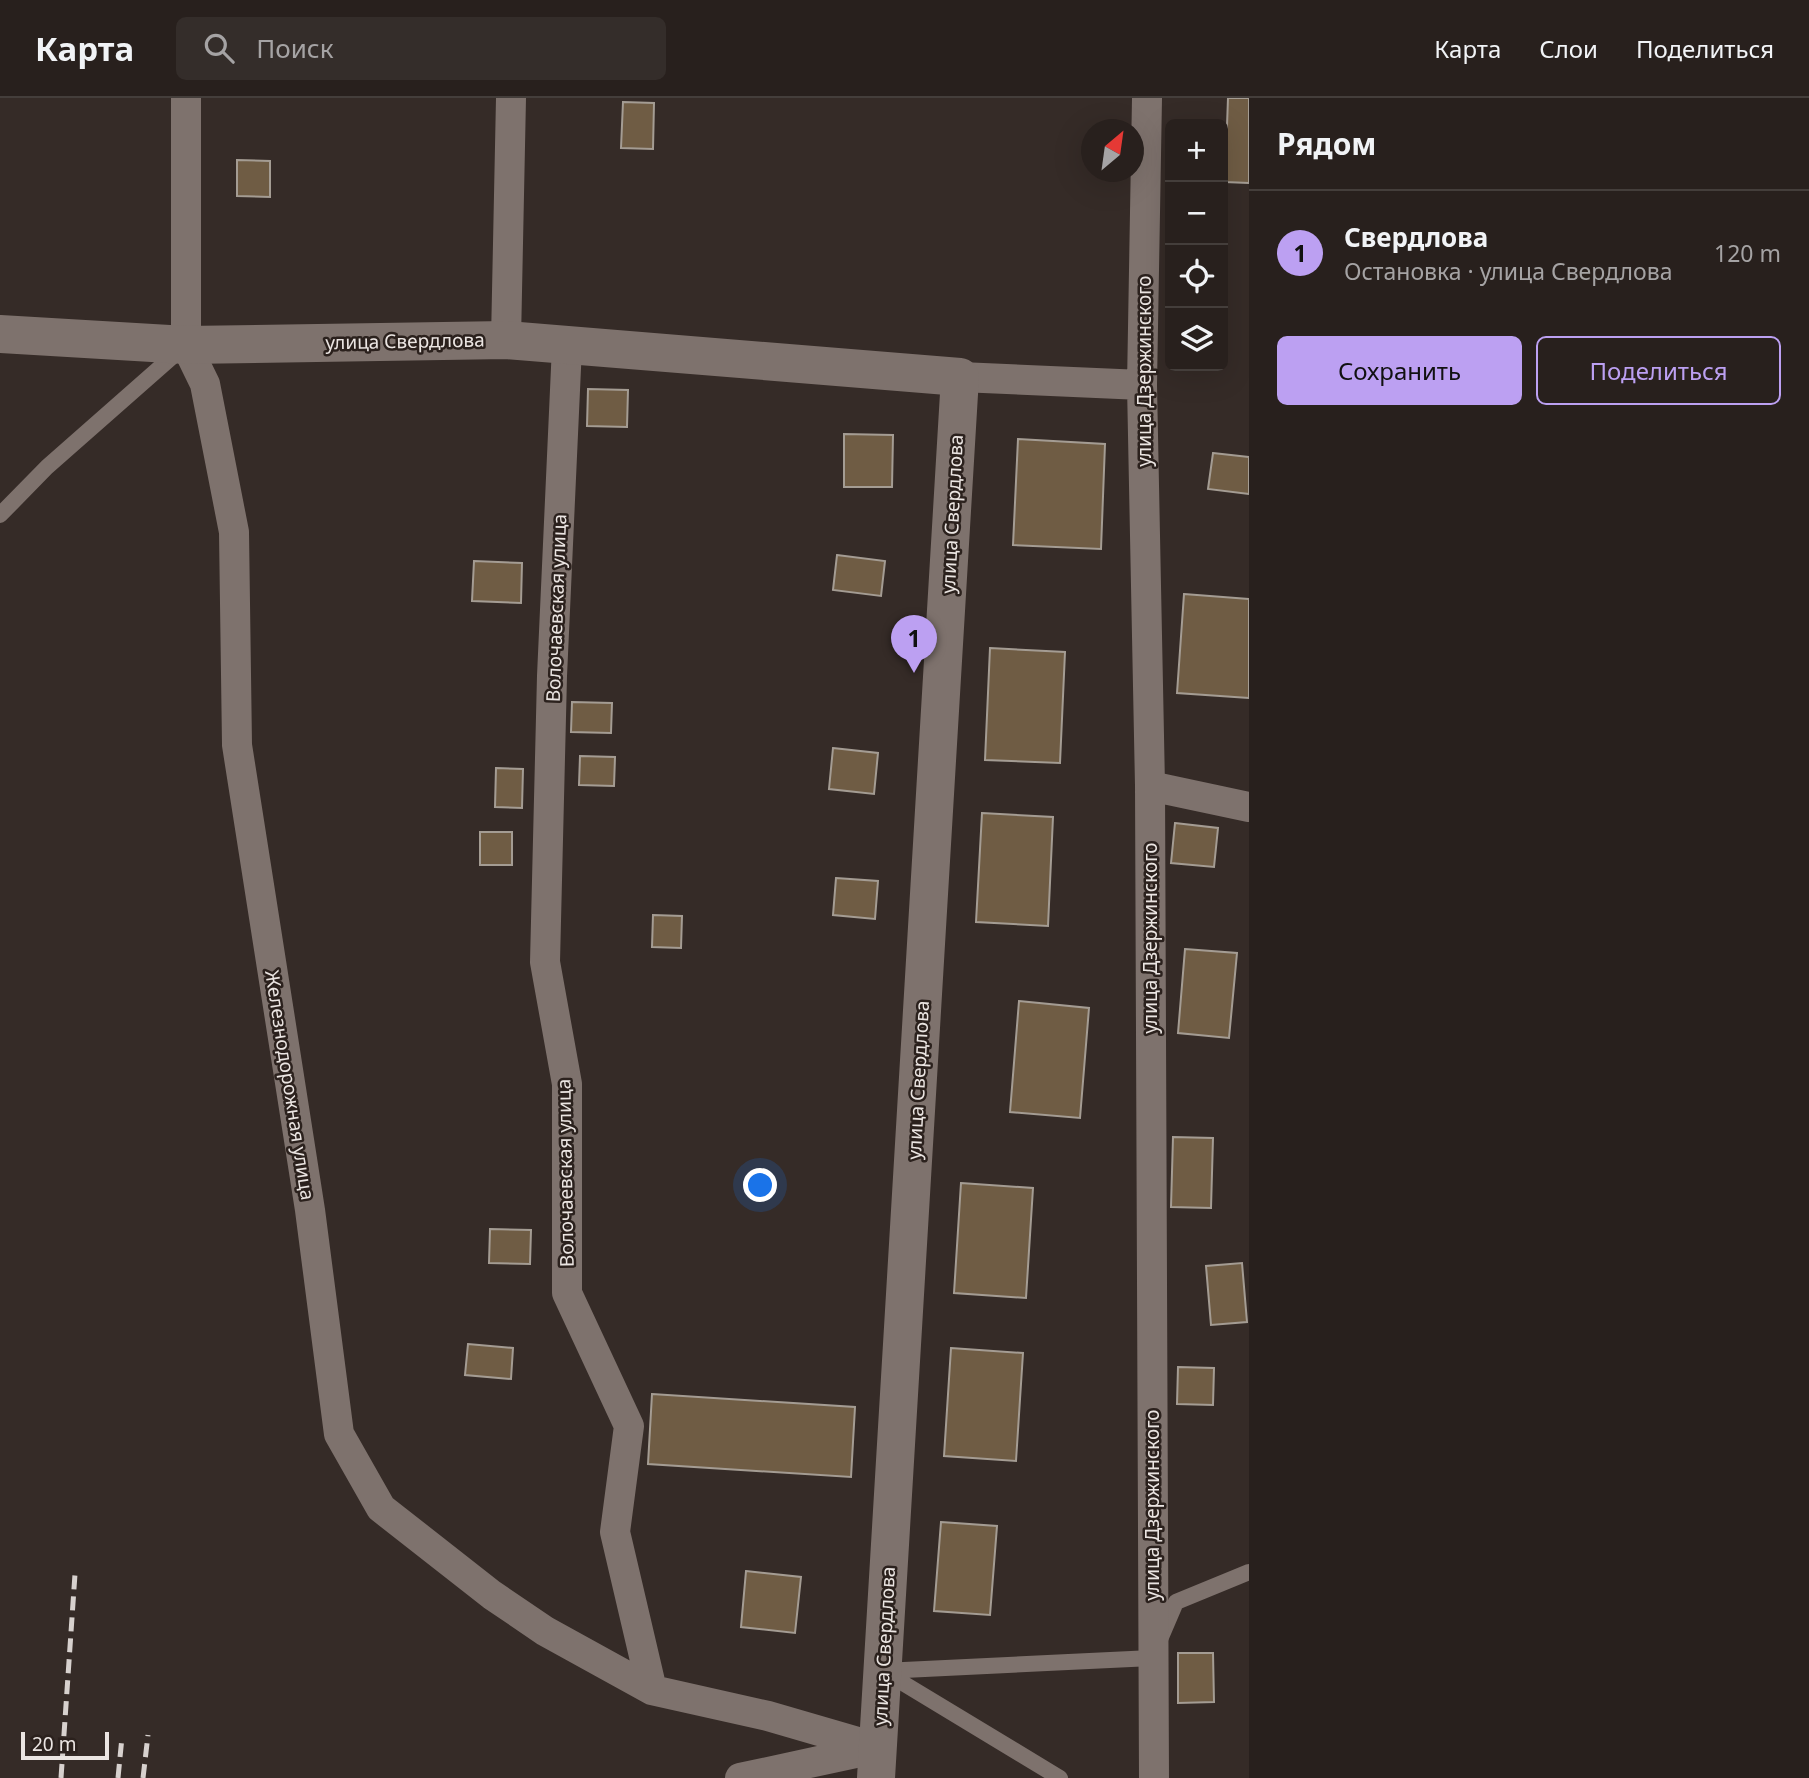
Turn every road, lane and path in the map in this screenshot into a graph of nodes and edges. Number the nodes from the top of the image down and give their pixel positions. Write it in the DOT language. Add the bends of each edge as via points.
graph roads {
  1 [pos="186,98"];
  2 [pos="511,98"];
  3 [pos="1147,98"];
  4 [pos="0,334"];
  5 [pos="506,340"];
  6 [pos="186,345"];
  7 [pos="568,346"];
  8 [pos="960,377"];
  9 [pos="1142,385"];
  10 [pos="0,515"];
  11 [pos="1150,786"];
  12 [pos="1249,807"];
  13 [pos="1249,1572"];
  14 [pos="1153,1658"];
  15 [pos="883,1671"];
  16 [pos="652,1690"];
  17 [pos="877,1763"];
  18 [pos="740,1778"];
  19 [pos="1060,1778"];
  20 [pos="1154,1778"];
  1 -- 6 [label="street, Железнодорожная улица"];
  2 -- 5 [label="street"];
  3 -- 9 [label="street, улица Дзержинского"];
  4 -- 6 [label="street, улица Свердлова"];
  5 -- 6 [label="street, улица Свердлова"];
  5 -- 7 [label="street, улица Свердлова"];
  6 -- 10 [label="lane" via="47,467"];
  6 -- 16 [label="street, Железнодорожная улица" via="205,384 234,532 237,744 310,1210 339,1434 382,1508 545,1631"];
  7 -- 8 [label="street, улица Свердлова"];
  7 -- 16 [label="street, Волочаевская улица" via="552,676 545,962 567,1084 567,1293 629,1426 615,1532"];
  8 -- 9 [label="street"];
  8 -- 15 [label="street, улица Свердлова"];
  9 -- 11 [label="street, улица Дзержинского"];
  11 -- 12 [label="street"];
  11 -- 14 [label="street, улица Дзержинского"];
  13 -- 14 [label="lane" via="1176,1602"];
  14 -- 15 [label="lane"];
  14 -- 20 [label="street, улица Дзержинского"];
  15 -- 17 [label="street, улица Свердлова"];
  15 -- 19 [label="lane"];
  16 -- 17 [label="street, Железнодорожная улица" via="768,1716"];
  17 -- 18 [label="street"];
}
